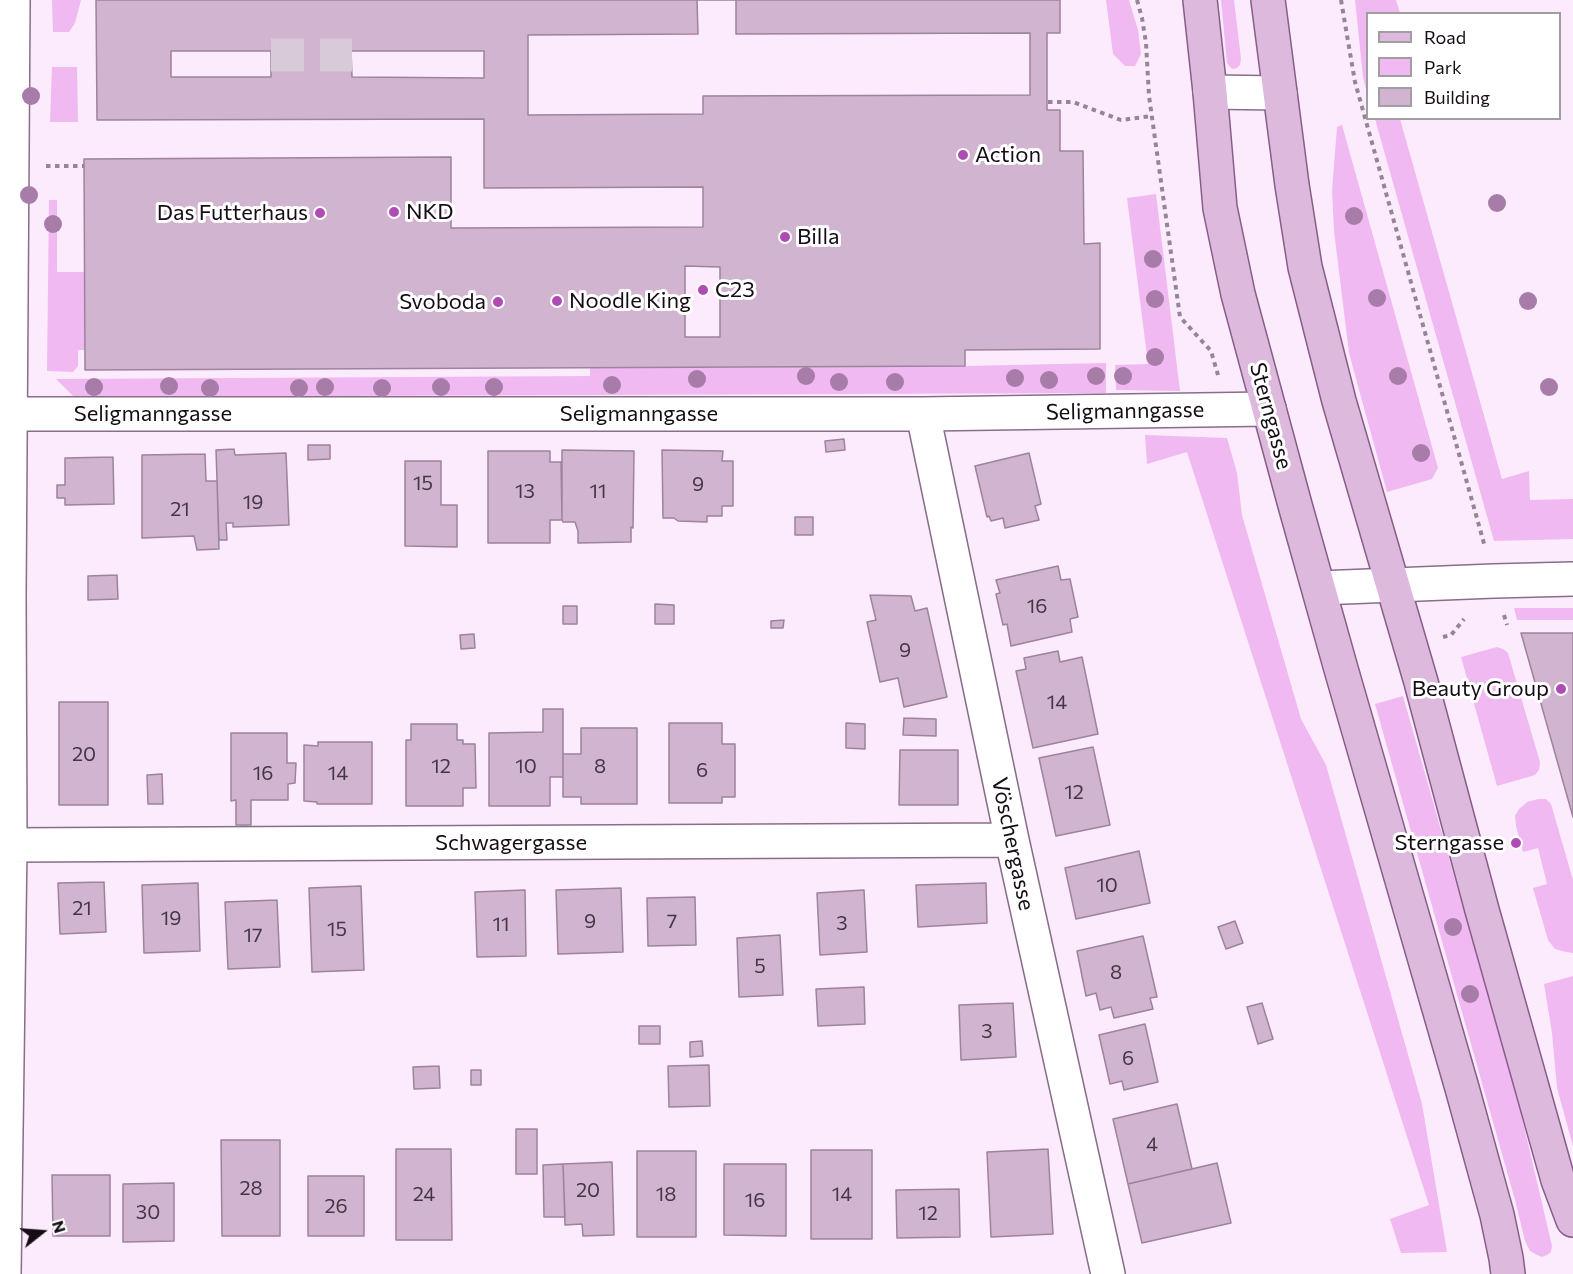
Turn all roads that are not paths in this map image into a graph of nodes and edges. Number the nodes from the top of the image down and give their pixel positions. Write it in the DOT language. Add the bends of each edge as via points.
graph roads {
  1 [pos="13,0"];
  2 [pos="1200,0"];
  3 [pos="1268,0"];
  4 [pos="1210,92"];
  5 [pos="1280,93"];
  6 [pos="1269,409"];
  7 [pos="10,414"];
  8 [pos="923,414"];
  9 [pos="1573,579"];
  10 [pos="1393,585"];
  11 [pos="1319,588"];
  12 [pos="1012,840"];
  13 [pos="10,845"];
  14 [pos="1573,1220"];
  15 [pos="4,1274"];
  16 [pos="1108,1274"];
  17 [pos="1508,1274"];
  1 -- 7 [label="street"];
  2 -- 4 [label="main road, Sterngasse"];
  3 -- 5 [label="main road"];
  4 -- 5 [label="street"];
  4 -- 6 [label="main road, Sterngasse" via="1220,208"];
  5 -- 10 [label="main road" via="1305,267"];
  6 -- 8 [label="street, Seligmanngasse"];
  6 -- 11 [label="main road, Sterngasse"];
  7 -- 8 [label="street, Seligmanngasse"];
  7 -- 13 [label="street"];
  8 -- 12 [label="street, Vöschergasse"];
  9 -- 10 [label="street"];
  10 -- 11 [label="street"];
  10 -- 14 [label="main road" via="1558,1180"];
  11 -- 17 [label="main road, Sterngasse" via="1497,1215"];
  12 -- 13 [label="street, Schwagergasse"];
  12 -- 16 [label="street, Vöschergasse"];
  13 -- 15 [label="street"];
}
